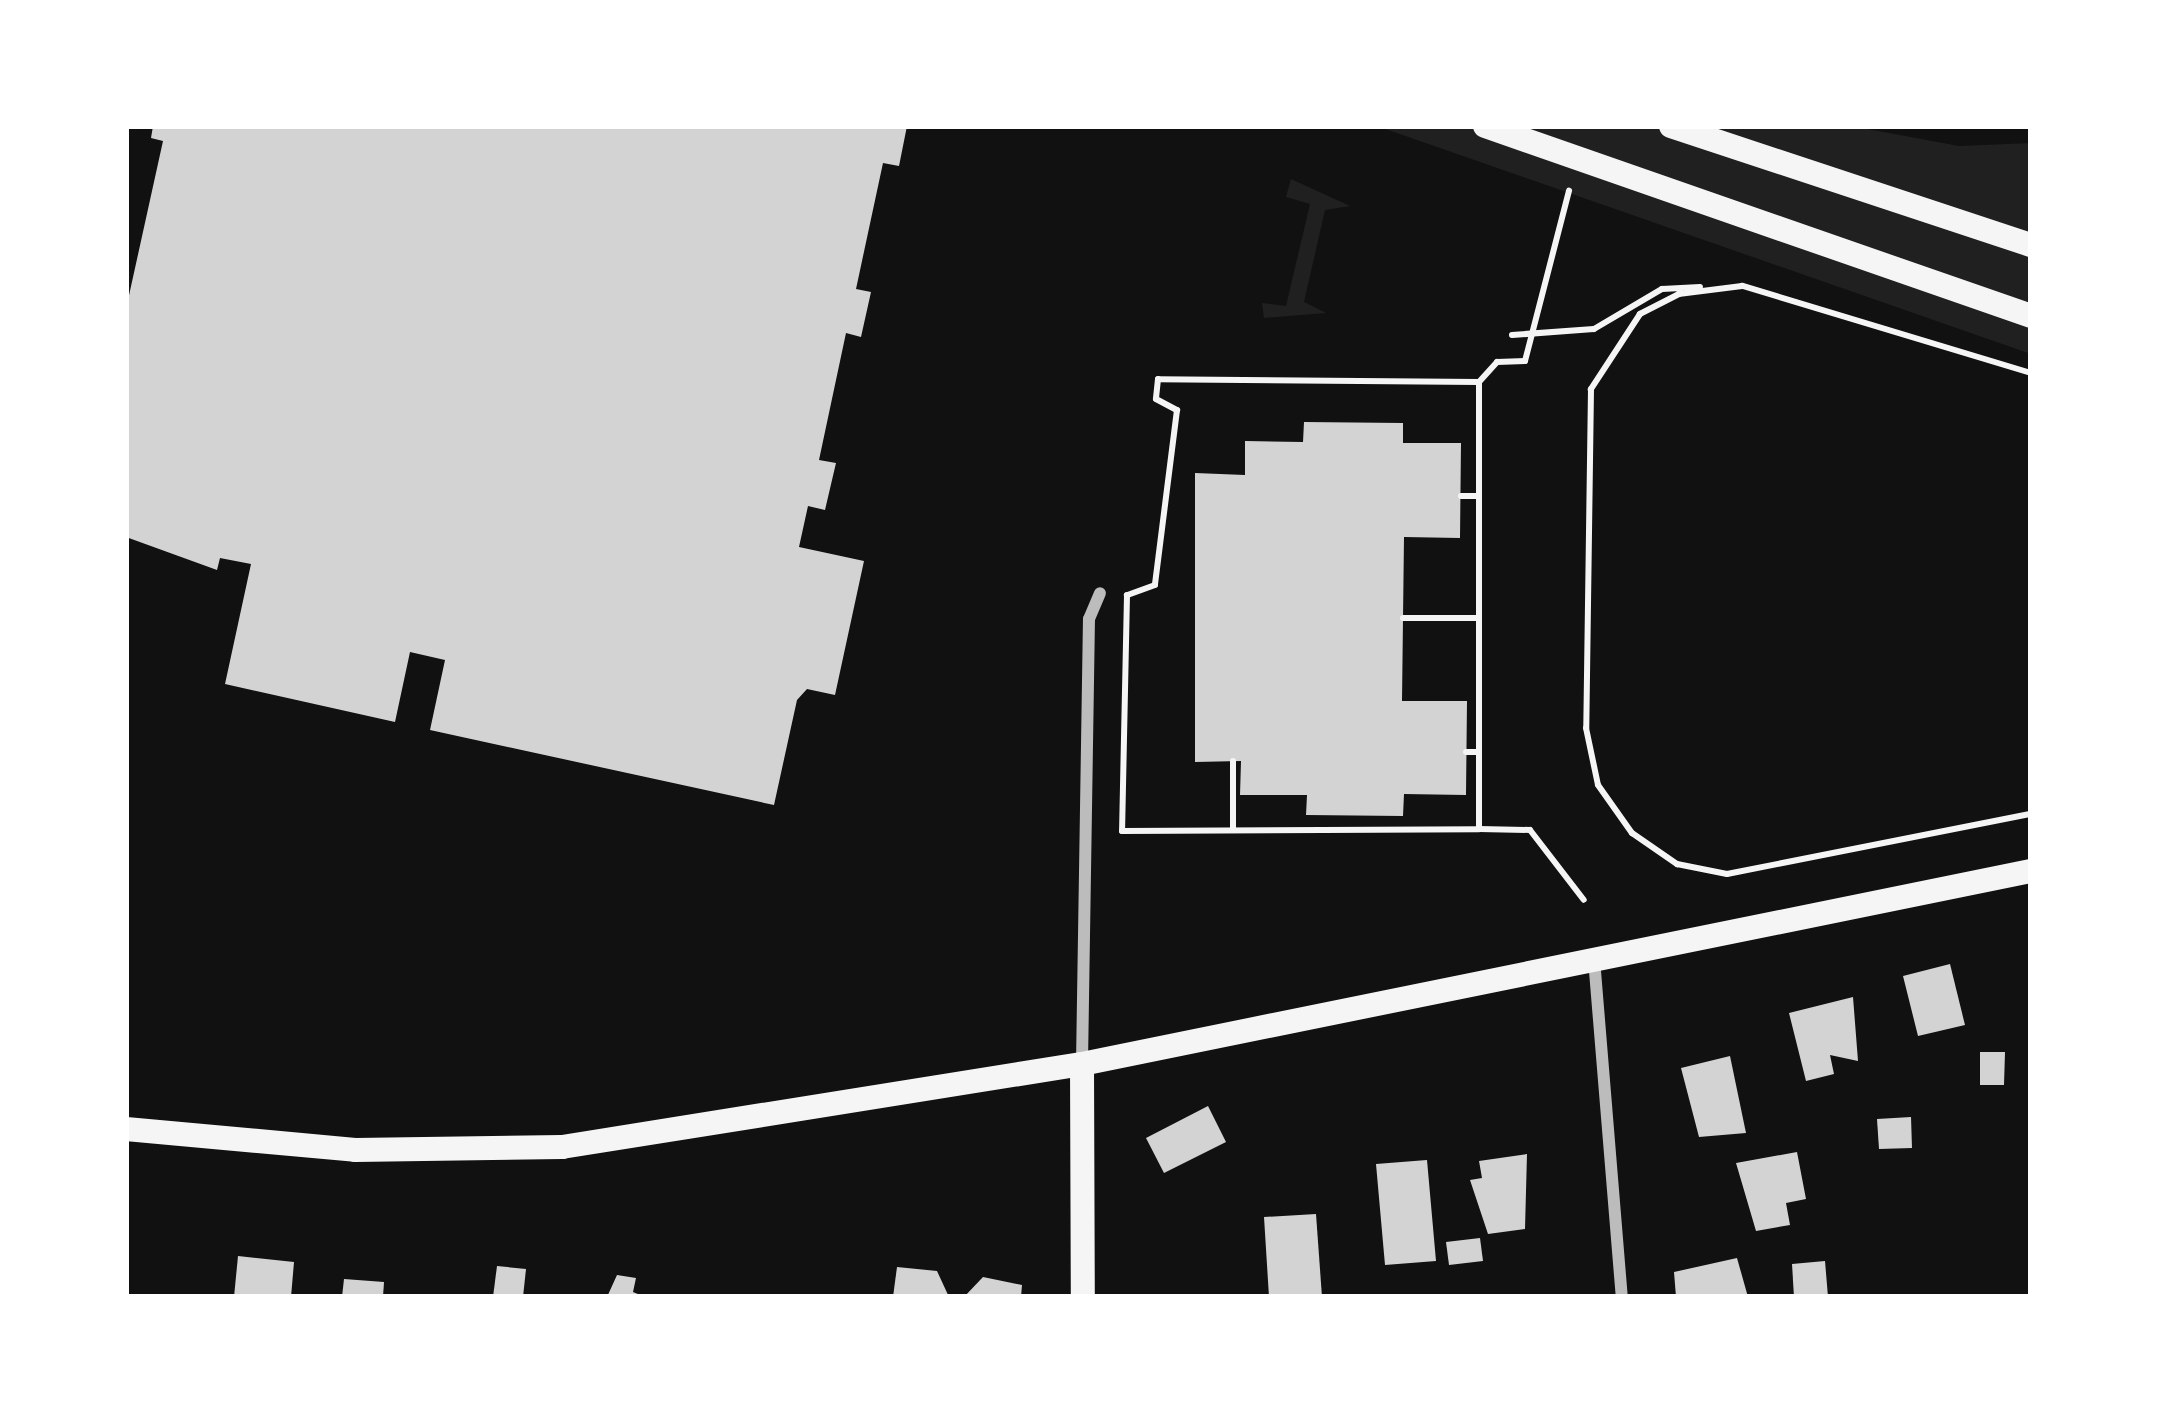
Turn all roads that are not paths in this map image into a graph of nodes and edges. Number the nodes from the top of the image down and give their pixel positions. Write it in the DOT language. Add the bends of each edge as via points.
graph roads {
  1 [pos="1485,126"];
  2 [pos="1671,126"];
  3 [pos="2031,245"];
  4 [pos="2031,316"];
  5 [pos="1100,592"];
  6 [pos="2031,871"];
  7 [pos="1594,958"];
  8 [pos="1082,1064"];
  9 [pos="126,1130"];
  10 [pos="1083,1297"];
  11 [pos="1622,1297"];
  1 -- 4 [label="main road"];
  2 -- 3 [label="main road"];
  5 -- 8 [label="street" via="1089,620"];
  6 -- 7 [label="main road"];
  7 -- 8 [label="main road"];
  7 -- 11 [label="street"];
  8 -- 9 [label="main road" via="562,1147 355,1150"];
  8 -- 10 [label="main road"];
}
